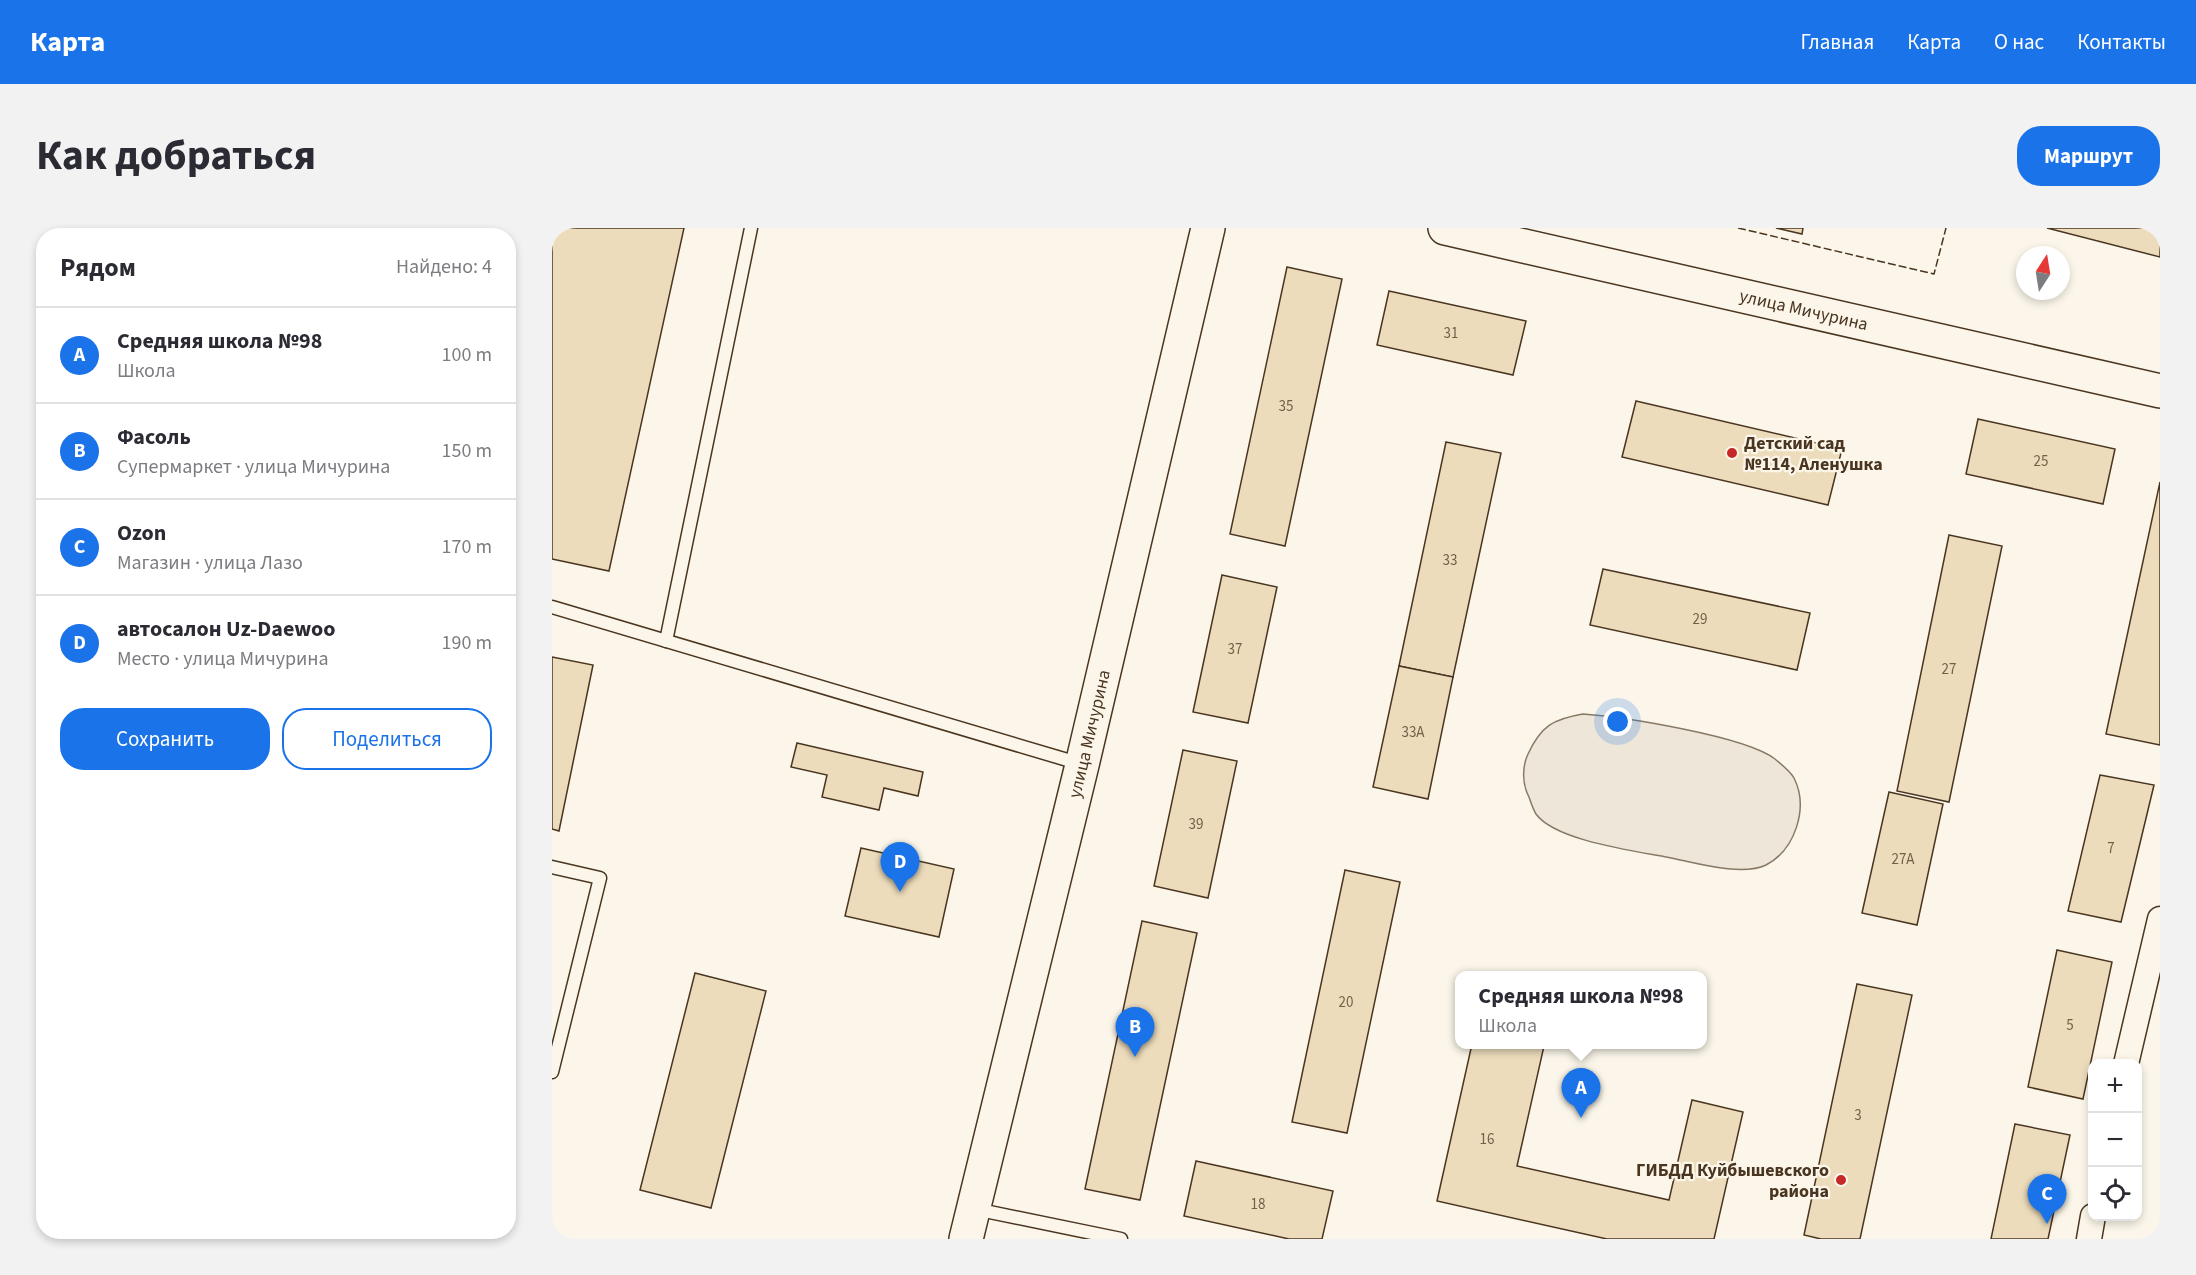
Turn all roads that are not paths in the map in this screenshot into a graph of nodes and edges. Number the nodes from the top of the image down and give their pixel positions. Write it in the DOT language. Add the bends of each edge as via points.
graph roads {
  1 [pos="751,228"];
  2 [pos="1208,228"];
  3 [pos="1446,228"];
  4 [pos="2160,391"];
  5 [pos="552,607"];
  6 [pos="666,641"];
  7 [pos="1082,765"];
  8 [pos="552,867"];
  9 [pos="2160,919"];
  10 [pos="2127,1059"];
  11 [pos="552,1072"];
  12 [pos="2092,1221"];
  13 [pos="970,1224"];
  14 [pos="1121,1239"];
  15 [pos="2089,1239"];
  1 -- 6 [label="lane"];
  2 -- 7 [label="street, улица Мичурина"];
  3 -- 4 [label="street, улица Мичурина"];
  5 -- 6 [label="lane"];
  6 -- 7 [label="lane"];
  7 -- 13 [label="street, улица Мичурина"];
  8 -- 11 [label="lane" via="600,878"];
  9 -- 10 [label="street"];
  12 -- 15 [label="street"];
  13 -- 14 [label="lane"];
}
